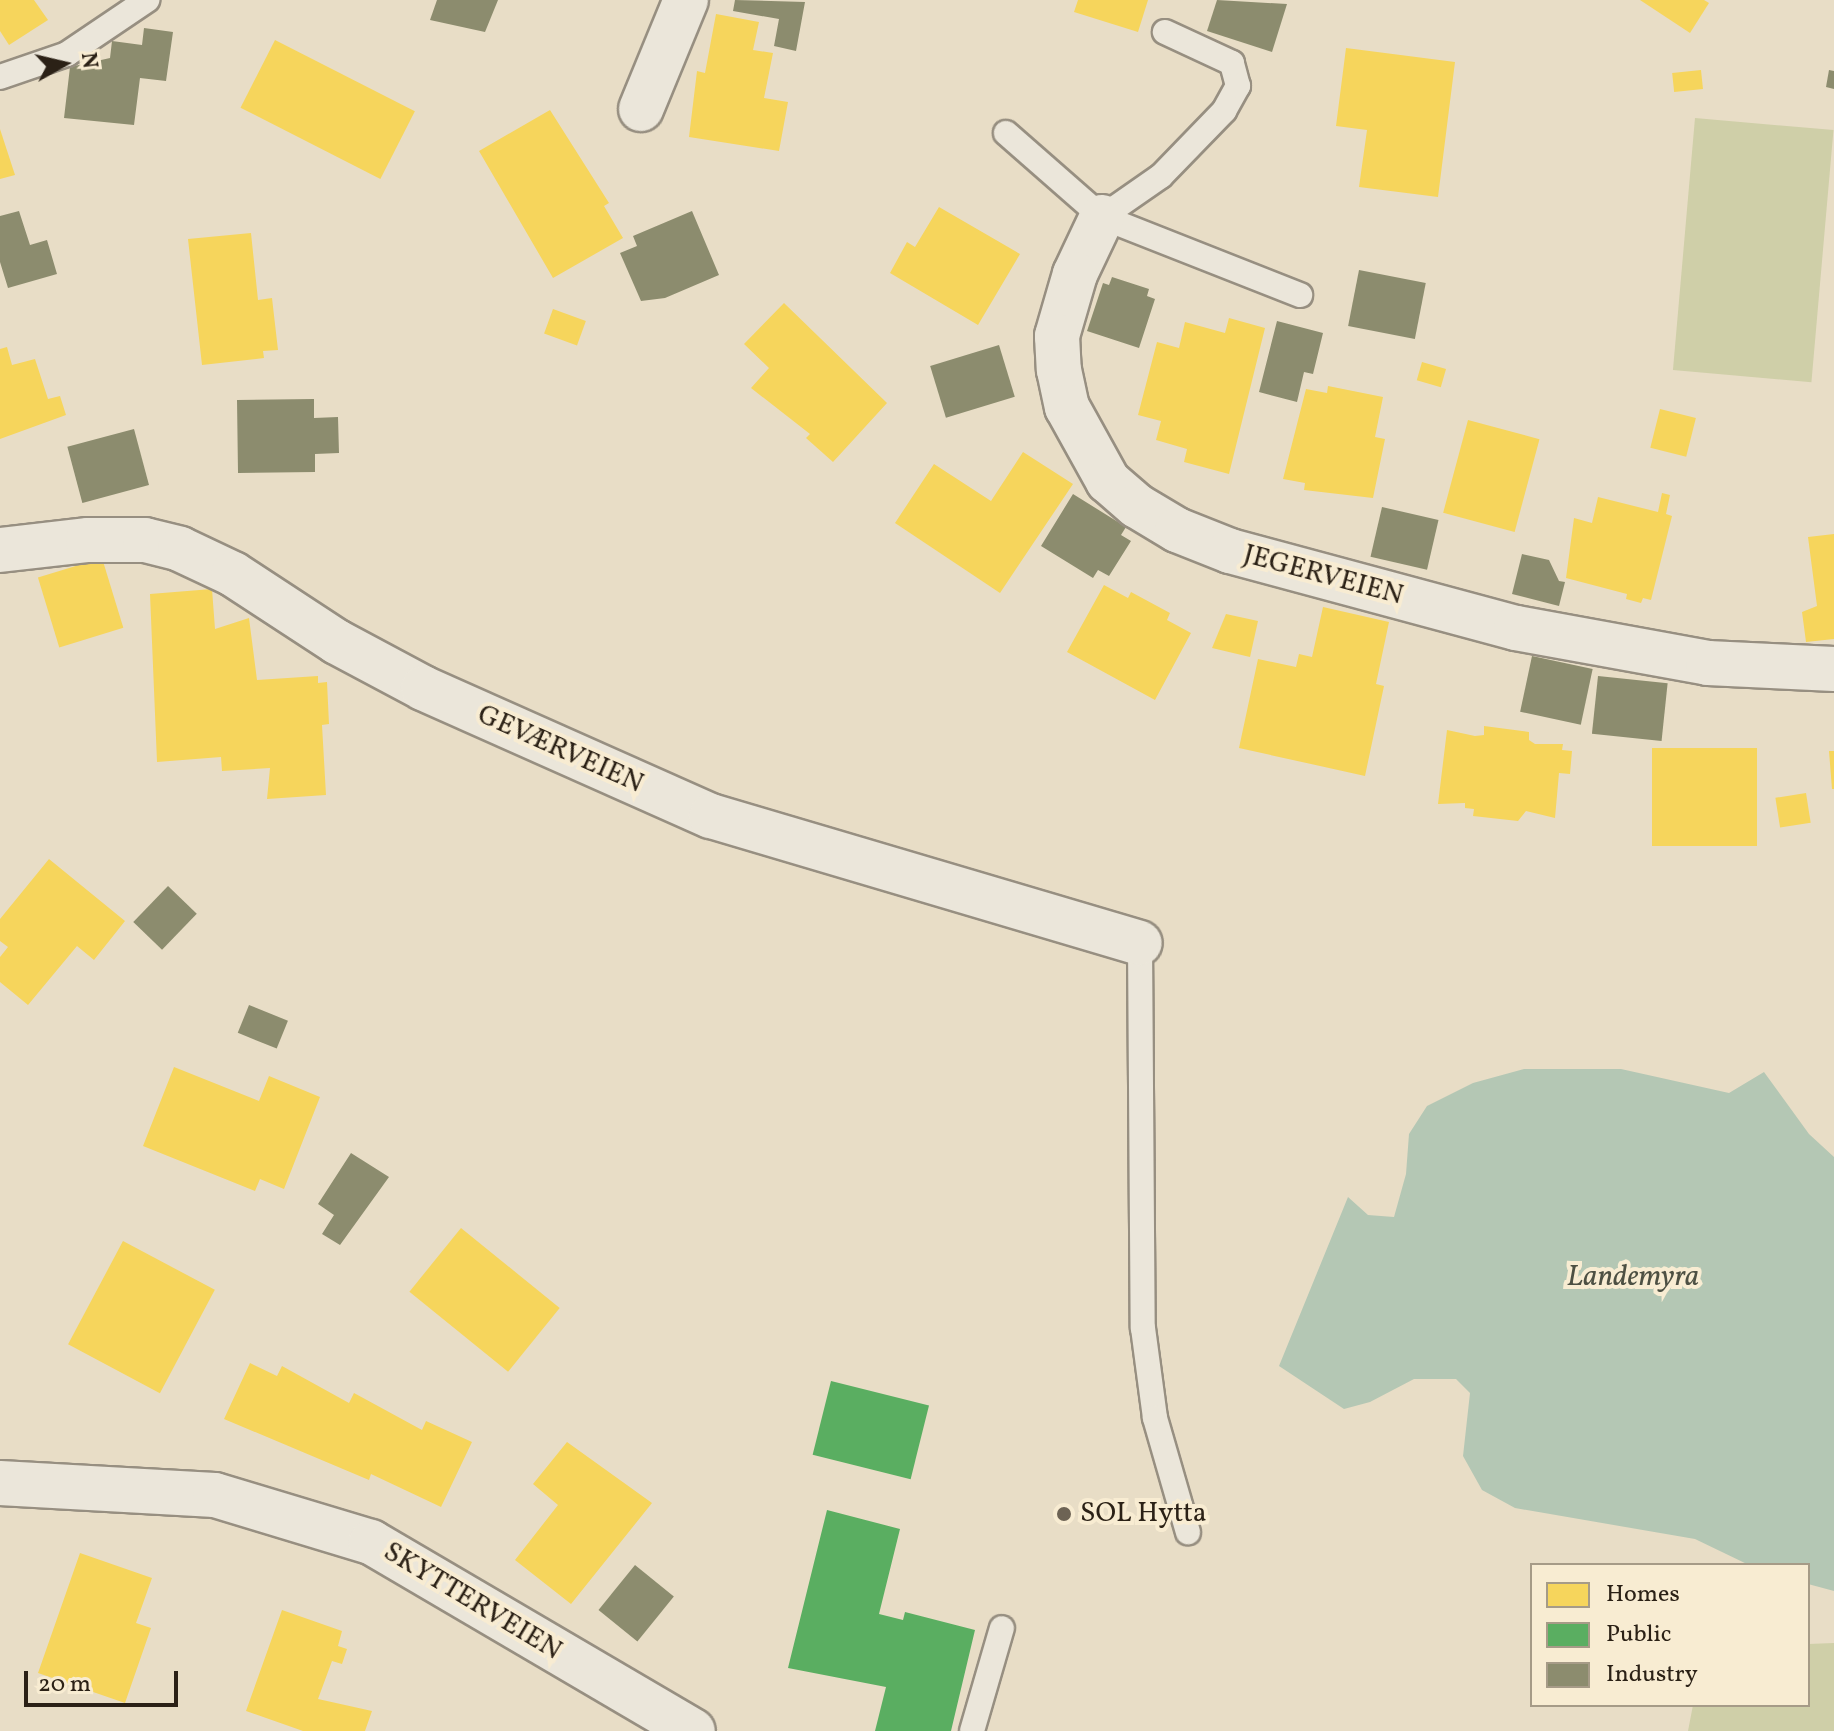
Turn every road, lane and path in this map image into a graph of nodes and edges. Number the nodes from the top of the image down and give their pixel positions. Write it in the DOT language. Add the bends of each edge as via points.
graph roads {
  1 [pos="147,0"];
  2 [pos="686,0"];
  3 [pos="1165,32"];
  4 [pos="0,77"];
  5 [pos="641,109"];
  6 [pos="1006,133"];
  7 [pos="1102,217"];
  8 [pos="1300,295"];
  9 [pos="0,550"];
  10 [pos="1834,669"];
  11 [pos="1140,943"];
  12 [pos="0,1483"];
  13 [pos="1188,1532"];
  14 [pos="1002,1628"];
  15 [pos="693,1731"];
  16 [pos="972,1731"];
  1 -- 4 [label="lane" via="67,54"];
  2 -- 5 [label="street"];
  3 -- 7 [label="lane" via="1232,63 1238,86 1224,111 1161,176"];
  6 -- 7 [label="lane"];
  7 -- 8 [label="lane"];
  7 -- 10 [label="street, JEGERVEIEN" via="1075,274 1057,336 1059,370 1067,407 1108,481 1137,506 1177,530 1230,551 1516,628 1708,663"];
  9 -- 11 [label="street, GEVÆRVEIEN" via="88,540 145,540 180,549 220,567 337,642 423,688 711,816"];
  11 -- 13 [label="lane" via="1143,1328 1155,1418"];
  12 -- 15 [label="street, SKYTTERVEIEN" via="215,1495 371,1542"];
  14 -- 16 [label="lane"];
}
